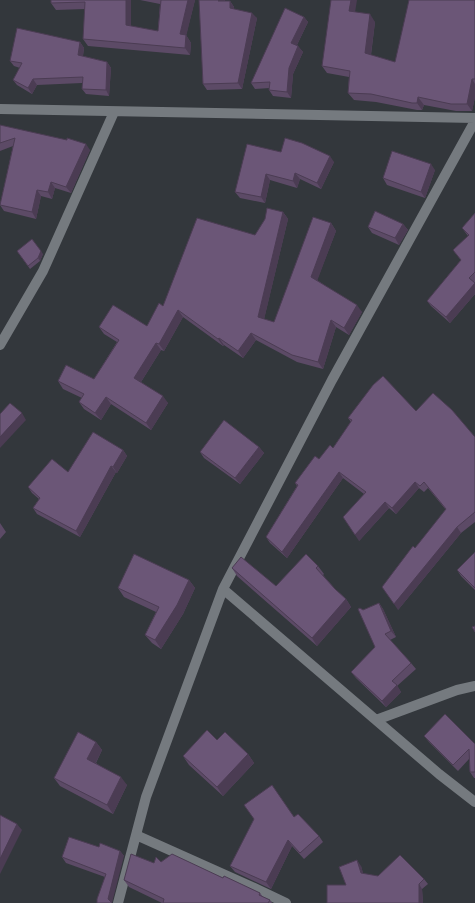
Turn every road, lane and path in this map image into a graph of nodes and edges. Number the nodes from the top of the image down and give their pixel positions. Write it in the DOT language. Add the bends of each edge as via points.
graph roads {
  1 [pos="0,109"];
  2 [pos="114,112"];
  3 [pos="475,120"];
  4 [pos="0,345"];
  5 [pos="223,590"];
  6 [pos="475,686"];
  7 [pos="376,720"];
  8 [pos="475,802"];
  9 [pos="136,835"];
  10 [pos="118,903"];
  11 [pos="286,903"];
  1 -- 2 [label="street"];
  2 -- 3 [label="street"];
  2 -- 4 [label="street" via="43,272"];
  3 -- 5 [label="street" via="332,380"];
  5 -- 7 [label="street"];
  5 -- 9 [label="street" via="146,797"];
  6 -- 7 [label="street" via="457,690"];
  7 -- 8 [label="street"];
  9 -- 10 [label="street"];
  9 -- 11 [label="street"];
}
